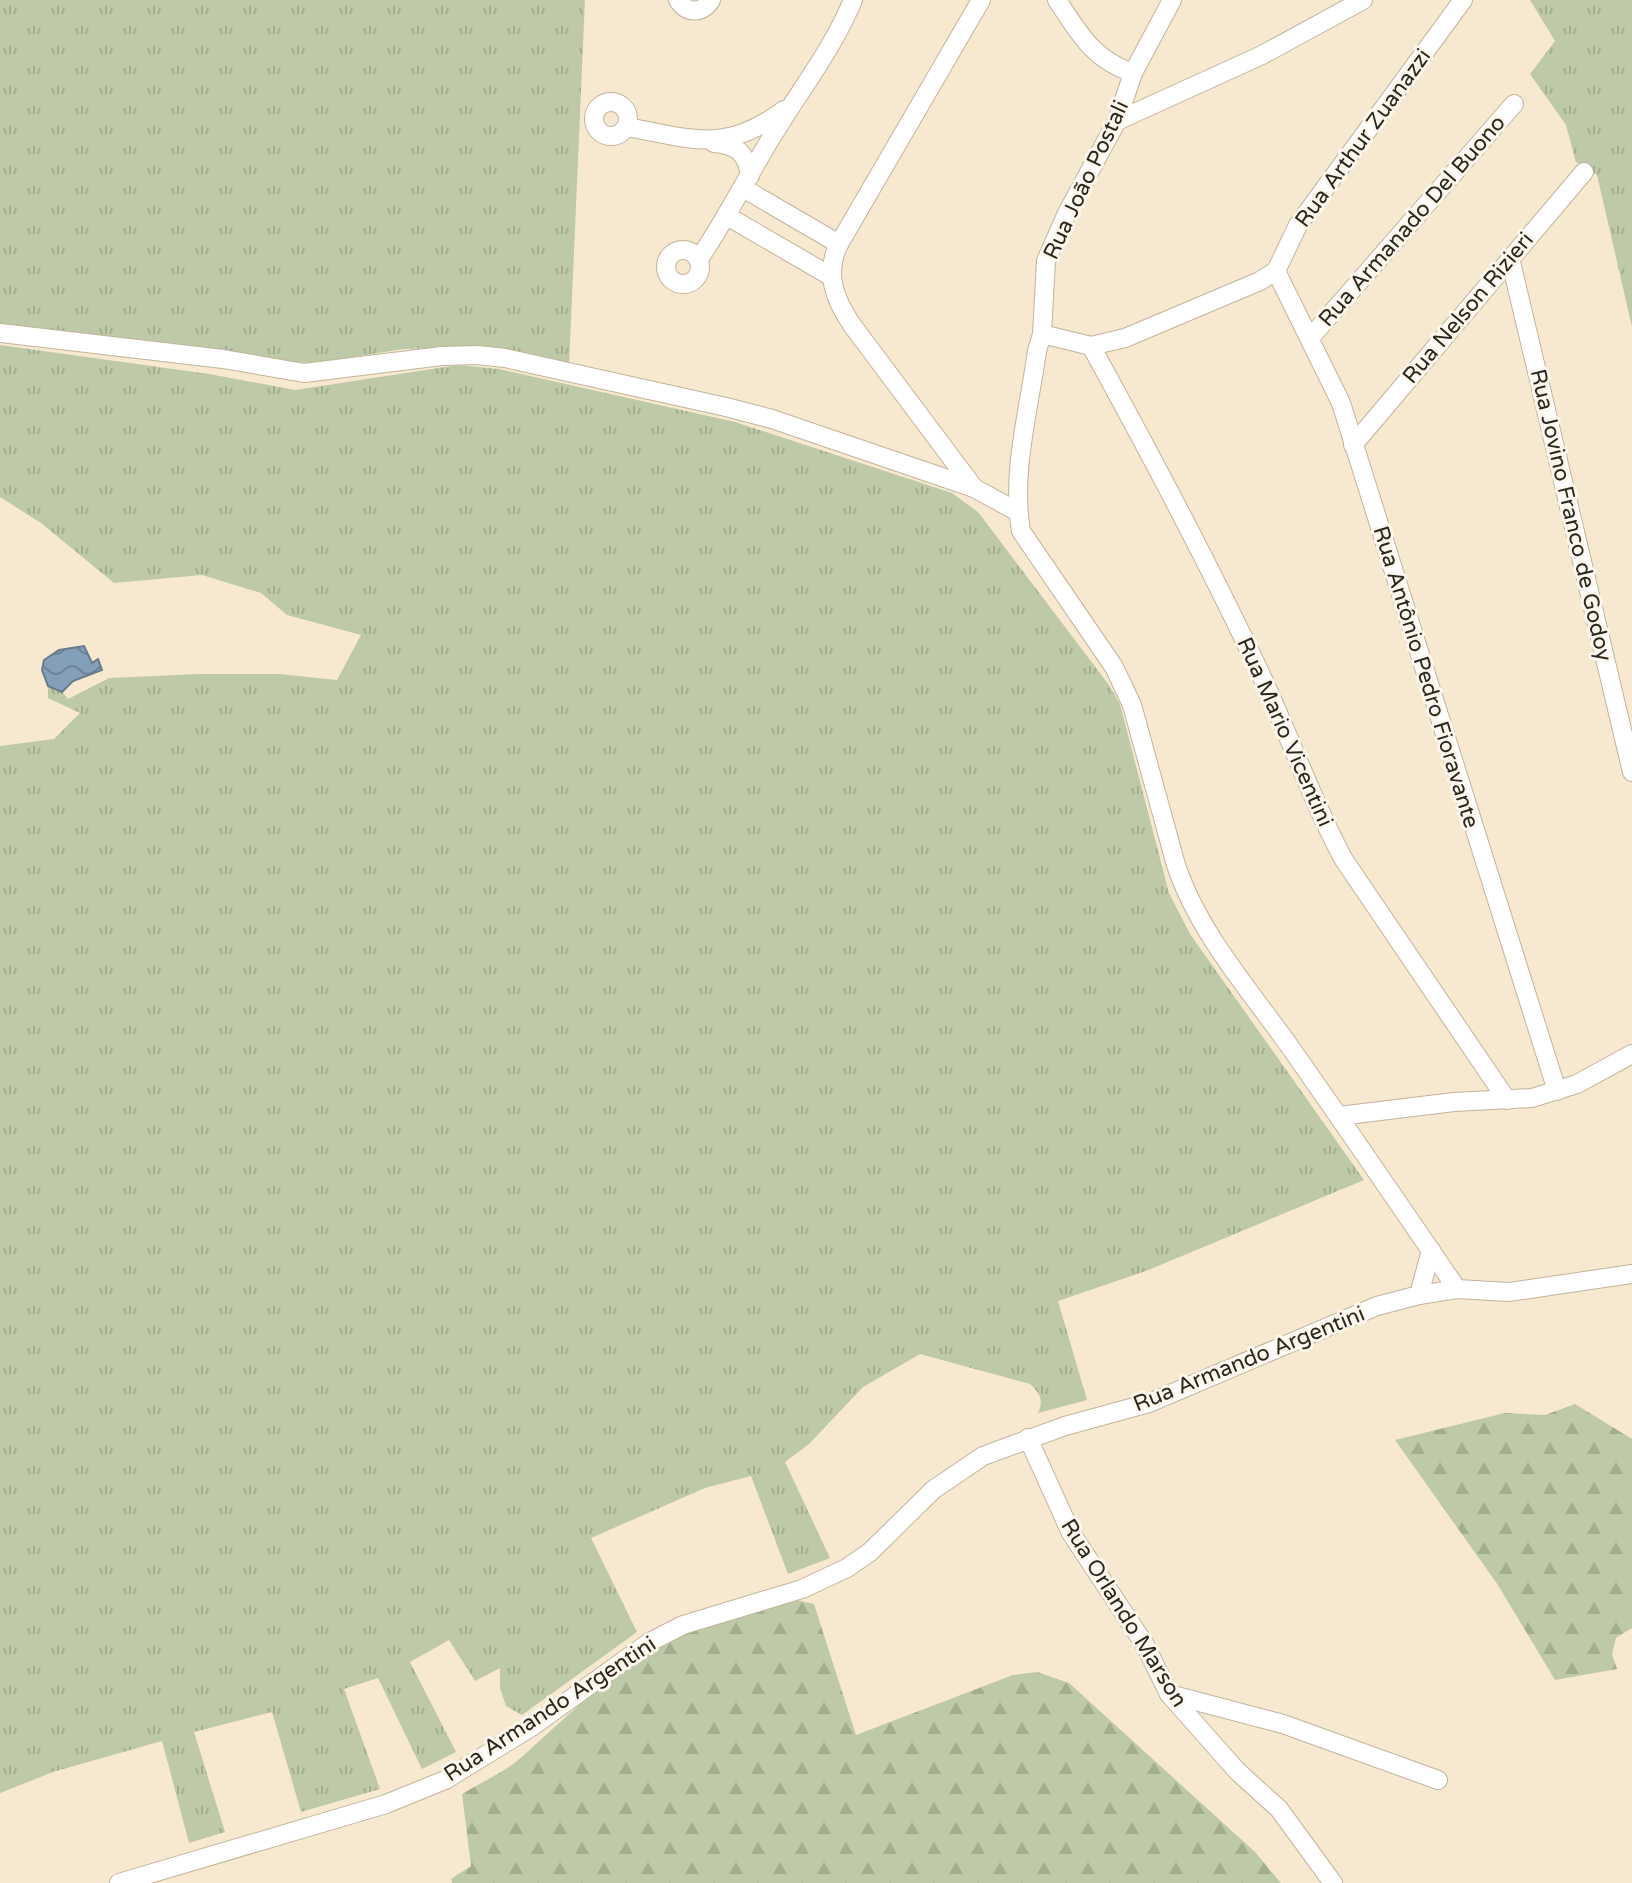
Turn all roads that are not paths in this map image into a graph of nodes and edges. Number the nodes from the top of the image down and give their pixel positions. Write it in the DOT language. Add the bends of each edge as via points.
graph roads {
  1 [pos="678,0"];
  2 [pos="711,0"];
  3 [pos="853,0"];
  4 [pos="981,0"];
  5 [pos="1057,0"];
  6 [pos="1172,0"];
  7 [pos="1363,0"];
  8 [pos="1463,0"];
  9 [pos="1133,73"];
  10 [pos="793,104"];
  11 [pos="1514,104"];
  12 [pos="1117,121"];
  13 [pos="627,127"];
  14 [pos="708,142"];
  15 [pos="1584,172"];
  16 [pos="747,182"];
  17 [pos="727,216"];
  18 [pos="839,244"];
  19 [pos="1510,258"];
  20 [pos="699,259"];
  21 [pos="1276,271"];
  22 [pos="832,277"];
  23 [pos="0,333"];
  24 [pos="1042,334"];
  25 [pos="1310,338"];
  26 [pos="1091,346"];
  27 [pos="1353,445"];
  28 [pos="974,488"];
  29 [pos="1018,512"];
  30 [pos="1632,772"];
  31 [pos="1632,1054"];
  32 [pos="1557,1091"];
  33 [pos="1507,1100"];
  34 [pos="1339,1116"];
  35 [pos="1431,1250"];
  36 [pos="1632,1274"];
  37 [pos="1457,1289"];
  38 [pos="1419,1295"];
  39 [pos="1028,1438"];
  40 [pos="1169,1694"];
  41 [pos="1438,1780"];
  42 [pos="119,1883"];
  43 [pos="1333,1883"];
  1 -- 2 [label="street" via="695,11"];
  3 -- 10 [label="street"];
  4 -- 18 [label="street"];
  5 -- 9 [label="street" via="1091,49 1115,68"];
  6 -- 9 [label="street, Rua João Postali"];
  7 -- 12 [label="street" via="1262,55"];
  8 -- 21 [label="street, Rua Arthur Zuanazzi" via="1298,225"];
  9 -- 12 [label="street, Rua João Postali"];
  10 -- 14 [label="street" via="750,131"];
  10 -- 16 [label="street"];
  11 -- 25 [label="street, Rua Armanado Del Buono"];
  12 -- 24 [label="street, Rua João Postali" via="1046,261"];
  13 -- 14 [label="street"];
  14 -- 16 [label="street" via="740,150 748,161"];
  15 -- 19 [label="street, Rua Nelson Rizieri"];
  16 -- 17 [label="street"];
  16 -- 18 [label="street"];
  17 -- 20 [label="street"];
  17 -- 22 [label="street"];
  18 -- 22 [label="street"];
  19 -- 27 [label="street, Rua Nelson Rizieri"];
  19 -- 30 [label="street, Rua Jovino Franco de Godoy"];
  21 -- 25 [label="street, Rua Antônio Pedro Fioravante"];
  21 -- 26 [label="street" via="1125,338"];
  22 -- 28 [label="street" via="840,308"];
  23 -- 28 [label="street" via="304,373 442,356 505,358 757,415"];
  24 -- 26 [label="street"];
  24 -- 29 [label="street, Rua João Postali" via="1020,461"];
  25 -- 27 [label="street, Rua Antônio Pedro Fioravante" via="1341,403"];
  26 -- 33 [label="street, Rua Mario Vicentini" via="1234,617 1344,860"];
  27 -- 32 [label="street, Rua Antônio Pedro Fioravante"];
  28 -- 29 [label="street"];
  29 -- 34 [label="street" via="1021,531 1114,667 1132,705 1184,890 1203,925"];
  31 -- 32 [label="street"];
  32 -- 33 [label="street"];
  33 -- 34 [label="street"];
  34 -- 35 [label="street"];
  35 -- 37 [label="street"];
  35 -- 38 [label="street"];
  36 -- 37 [label="street, Rua Armando Argentini" via="1509,1292"];
  37 -- 38 [label="street, Rua Armando Argentini"];
  38 -- 39 [label="street, Rua Armando Argentini" via="1377,1306 1149,1403"];
  39 -- 40 [label="street, Rua Orlando Marson" via="1071,1533 1145,1645"];
  39 -- 42 [label="street, Rua Armando Argentini" via="959,1470 847,1568 802,1589 683,1625 648,1643 533,1726 445,1780 373,1808"];
  40 -- 41 [label="street" via="1283,1724"];
  40 -- 43 [label="street, Rua Orlando Marson" via="1237,1771 1279,1809"];
}
